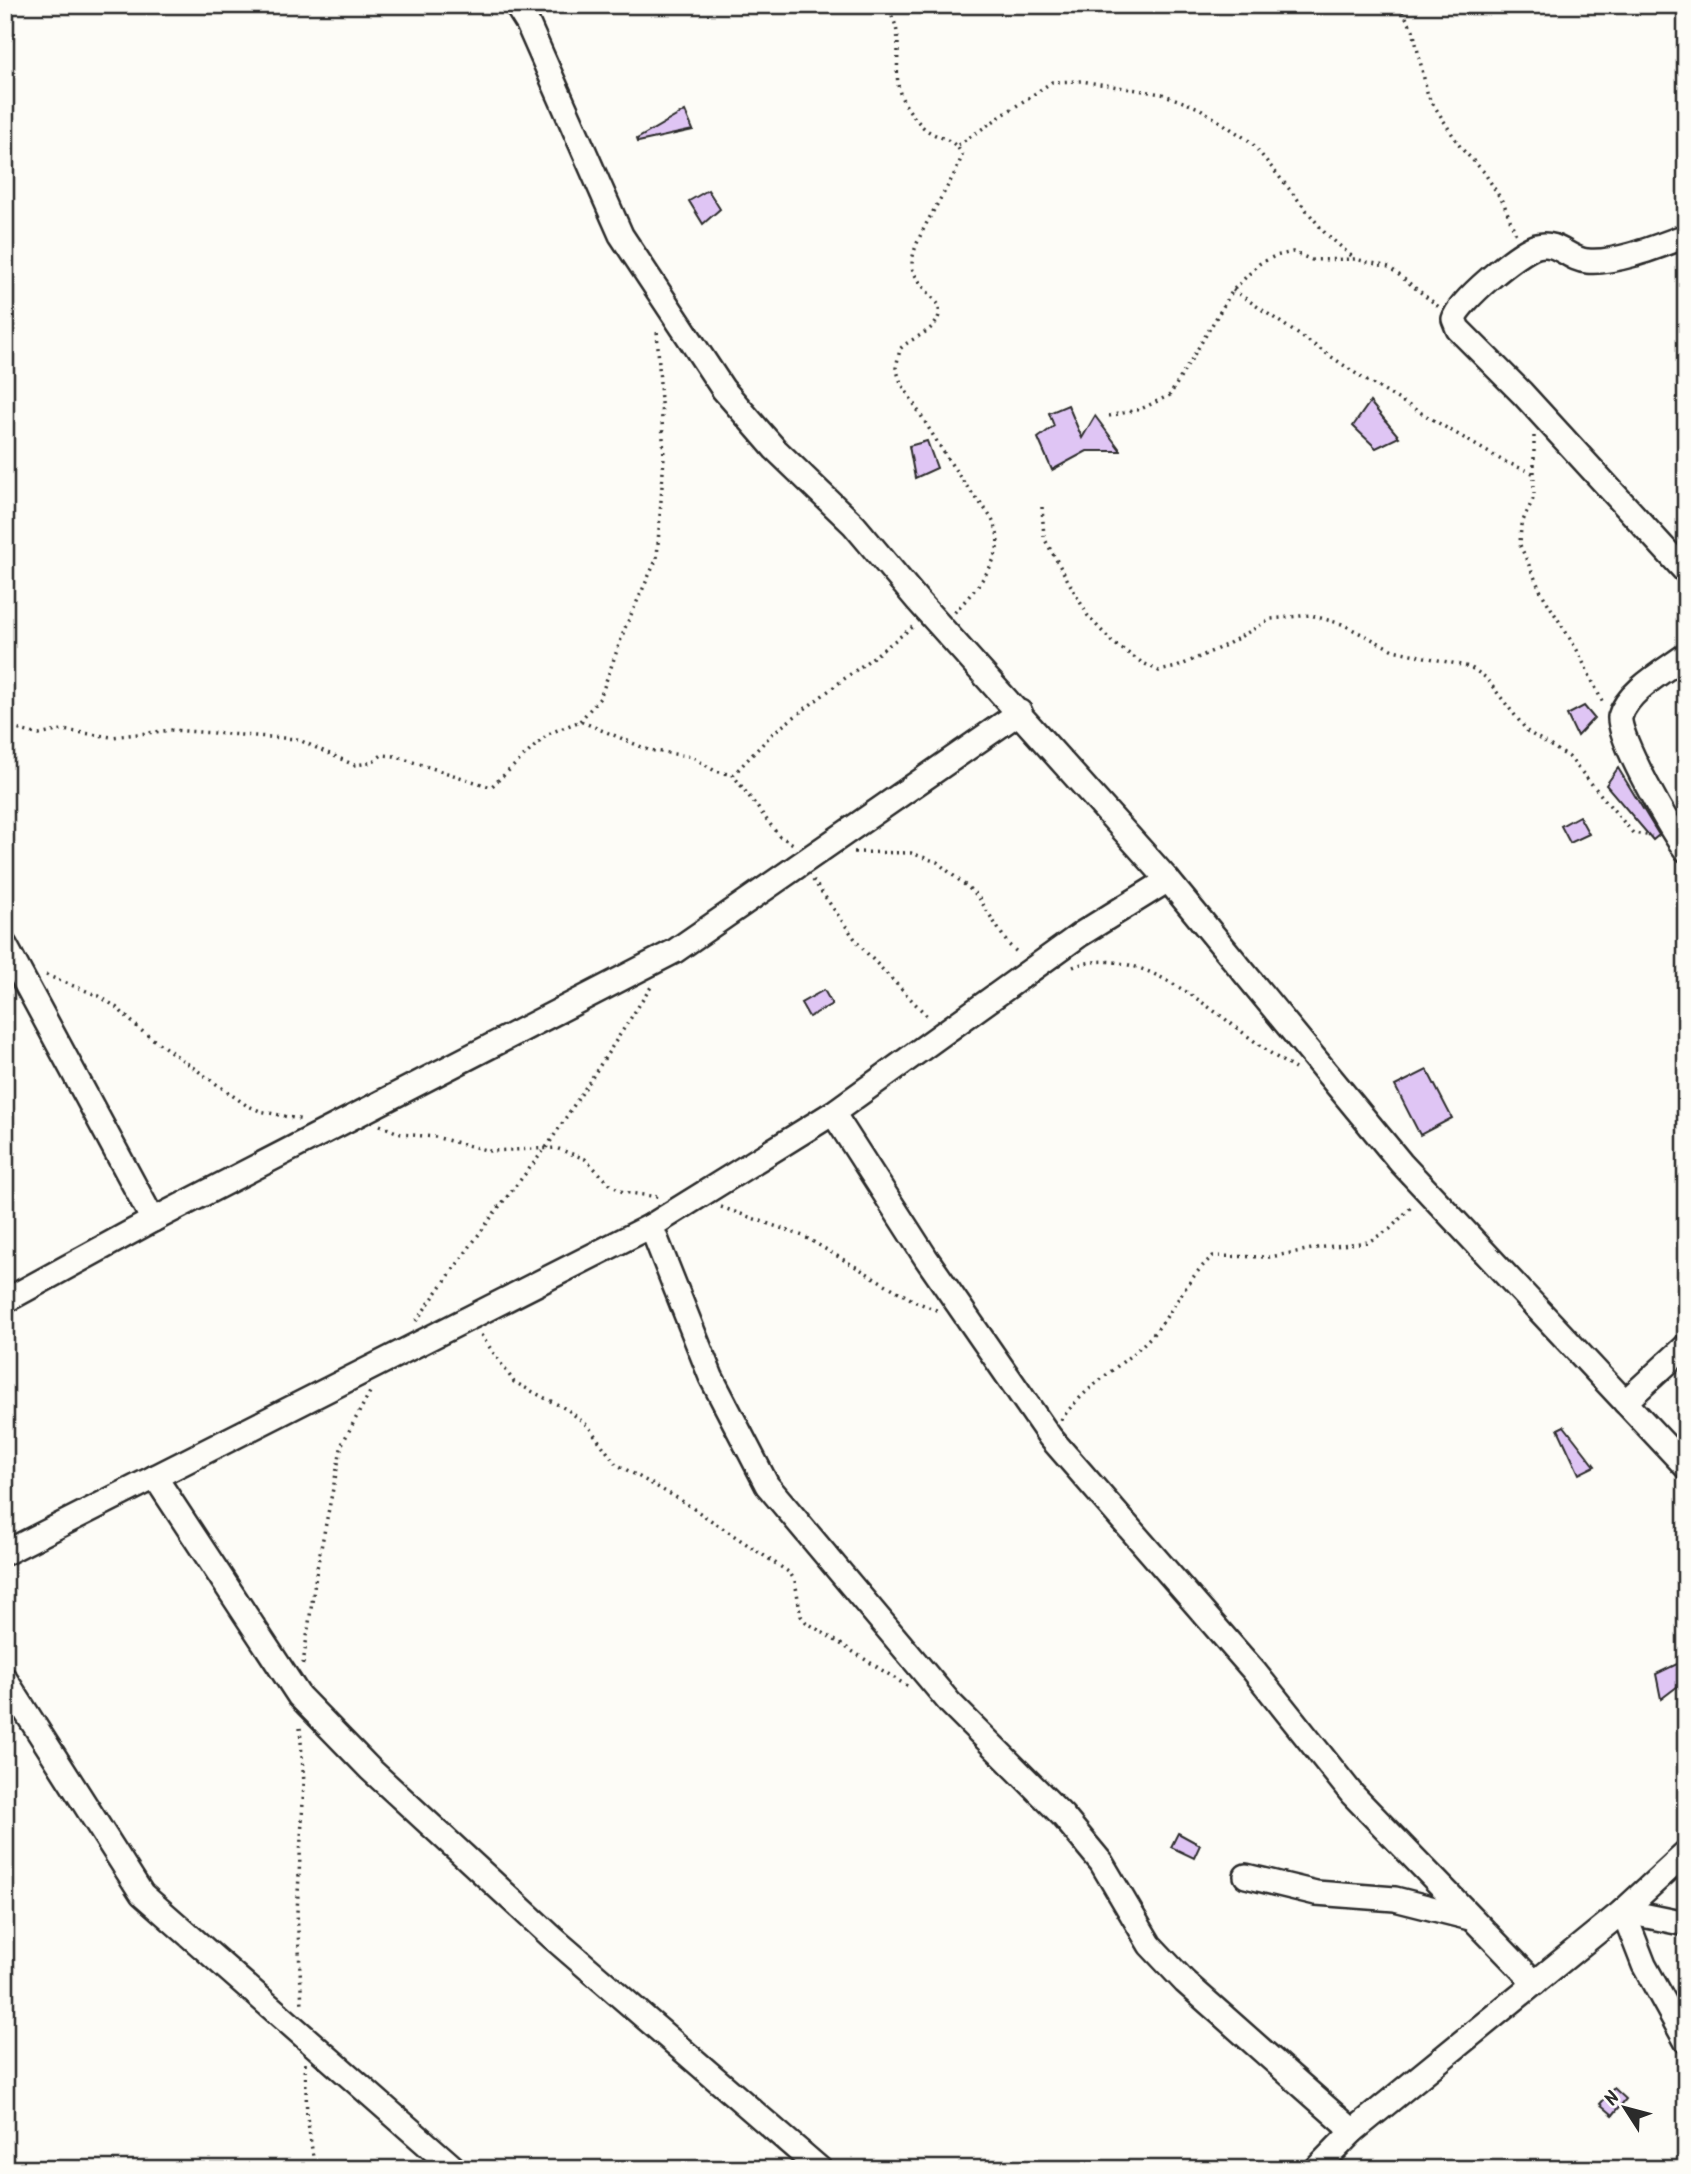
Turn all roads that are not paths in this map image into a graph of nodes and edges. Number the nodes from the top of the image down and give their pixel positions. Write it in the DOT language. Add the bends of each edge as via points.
graph roads {
  1 [pos="516,5"];
  2 [pos="1686,236"];
  3 [pos="1686,572"];
  4 [pos="1686,655"];
  5 [pos="1020,712"];
  6 [pos="1680,842"];
  7 [pos="1168,880"];
  8 [pos="10,954"];
  9 [pos="833,1113"];
  10 [pos="153,1220"];
  11 [pos="651,1226"];
  12 [pos="5,1301"];
  13 [pos="1686,1346"];
  14 [pos="1625,1402"];
  15 [pos="1686,1466"];
  16 [pos="155,1477"];
  17 [pos="5,1553"];
  18 [pos="7,1685"];
  19 [pos="1686,1853"];
  20 [pos="1246,1876"];
  21 [pos="1623,1911"];
  22 [pos="1470,1918"];
  23 [pos="1686,1924"];
  24 [pos="1535,1983"];
  25 [pos="1686,2041"];
  26 [pos="1353,2132"];
  27 [pos="455,2169"];
  28 [pos="820,2169"];
  29 [pos="1316,2169"];
  1 -- 5 [label="street" via="621,235 723,389 775,449 854,525"];
  2 -- 3 [label="street" via="1627,256 1586,261 1557,247 1539,246 1522,254 1460,307 1454,320"];
  4 -- 6 [label="street" via="1630,701 1620,721 1622,737"];
  5 -- 7 [label="street"];
  5 -- 10 [label="street" via="675,951"];
  7 -- 9 [label="street" via="1039,964"];
  7 -- 14 [label="street" via="1426,1190"];
  8 -- 10 [label="street"];
  9 -- 11 [label="street"];
  9 -- 22 [label="street" via="1050,1437 1254,1671 1352,1794"];
  10 -- 12 [label="street"];
  11 -- 16 [label="street"];
  11 -- 26 [label="street" via="711,1377 767,1485 950,1703 1093,1852 1150,1945"];
  13 -- 14 [label="street"];
  14 -- 15 [label="street"];
  16 -- 17 [label="street"];
  16 -- 28 [label="street" via="299,1696 370,1769 553,1938"];
  18 -- 27 [label="street" via="142,1894"];
  19 -- 21 [label="street"];
  20 -- 22 [label="street" via="1316,1893 1395,1899"];
  21 -- 23 [label="street"];
  21 -- 24 [label="street"];
  21 -- 25 [label="street" via="1644,1965"];
  22 -- 24 [label="street"];
  24 -- 26 [label="street"];
  26 -- 29 [label="street"];
}
